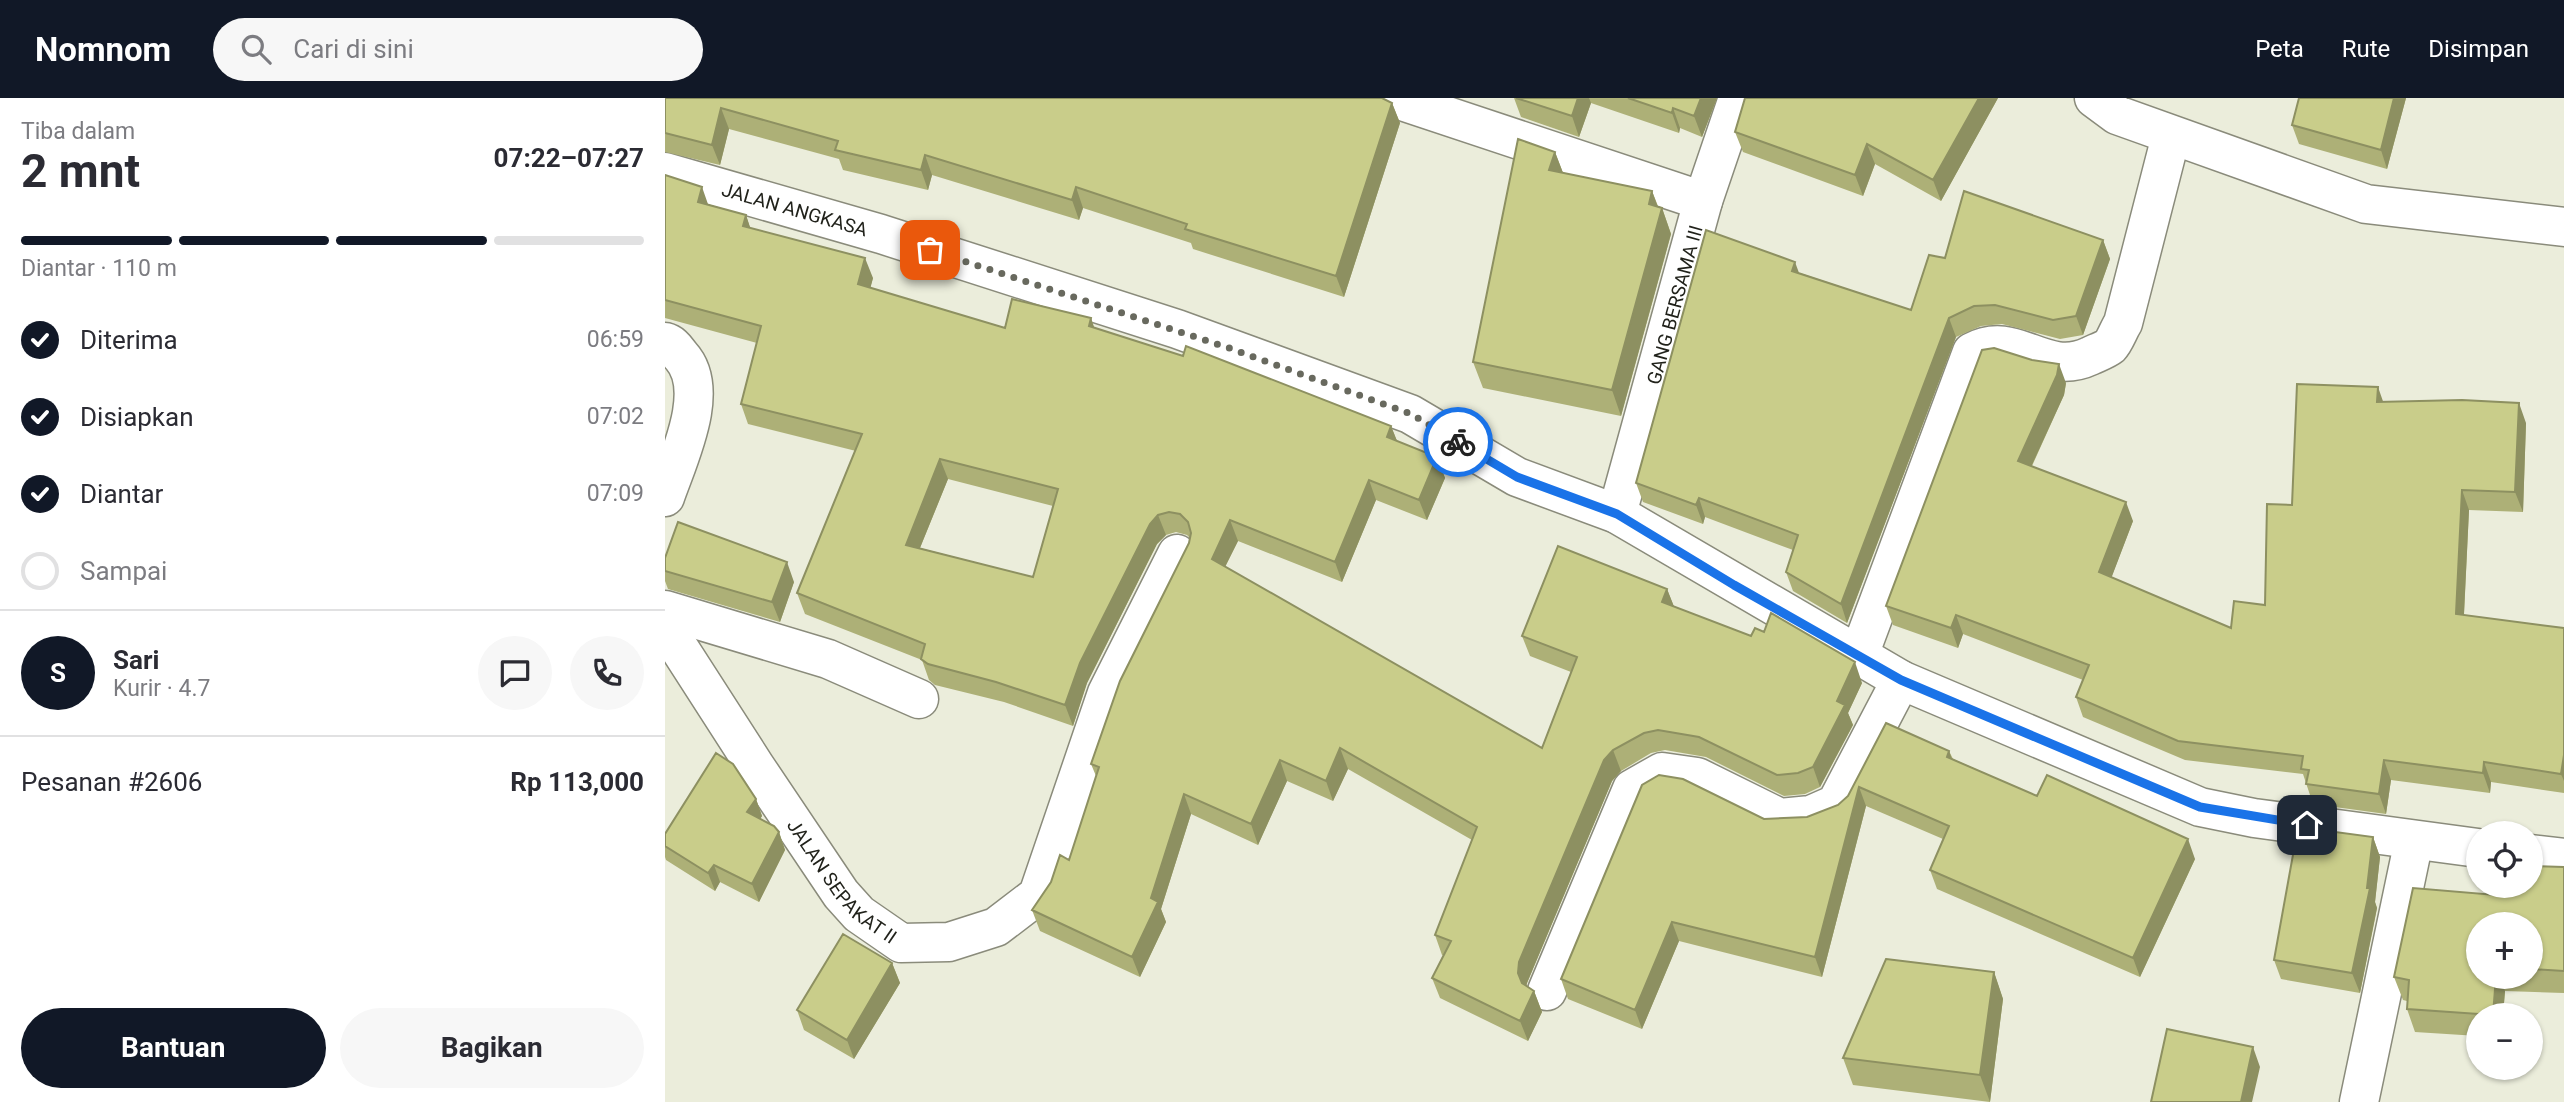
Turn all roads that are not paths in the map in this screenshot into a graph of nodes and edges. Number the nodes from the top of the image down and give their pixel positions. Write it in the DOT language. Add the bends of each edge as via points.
graph roads {
  1 [pos="1393,98"];
  2 [pos="1738,98"];
  3 [pos="2094,98"];
  4 [pos="2171,136"];
  5 [pos="665,172"];
  6 [pos="1703,201"];
  7 [pos="2564,227"];
  8 [pos="665,342"];
  9 [pos="665,497"];
  10 [pos="1617,514"];
  11 [pos="1177,554"];
  12 [pos="665,610"];
  13 [pos="665,626"];
  14 [pos="1859,655"];
  15 [pos="1901,680"];
  16 [pos="919,699"];
  17 [pos="2414,841"];
  18 [pos="2466,847"];
  19 [pos="2543,855"];
  20 [pos="2564,858"];
  21 [pos="1547,991"];
  22 [pos="2359,1102"];
  1 -- 6 [label="street"];
  2 -- 6 [label="street, GANG BERSAMA III"];
  3 -- 4 [label="street" via="2117,116"];
  4 -- 7 [label="street" via="2366,204"];
  4 -- 14 [label="street" via="2123,323 2110,346 2075,363 2050,361 1989,343 1972,352"];
  5 -- 10 [label="street, JALAN ANGKASA" via="881,234 1177,329 1411,414 1517,477"];
  6 -- 10 [label="street, GANG BERSAMA III"];
  8 -- 9 [label="street" via="689,365 694,401"];
  10 -- 14 [label="street, JALAN ANGKASA"];
  11 -- 13 [label="street, JALAN SEPAKAT II" via="1107,693 1038,895 996,927 949,942 901,943 859,914 841,894"];
  12 -- 16 [label="street" via="828,659"];
  14 -- 15 [label="street, JALAN ANGKASA"];
  15 -- 17 [label="street, JALAN ANGKASA" via="2200,807"];
  15 -- 21 [label="street" via="1836,803 1811,815 1780,817 1697,777 1661,772 1632,789"];
  17 -- 18 [label="street, JALAN ANGKASA"];
  17 -- 22 [label="street"];
  19 -- 20 [label="street"];
}
